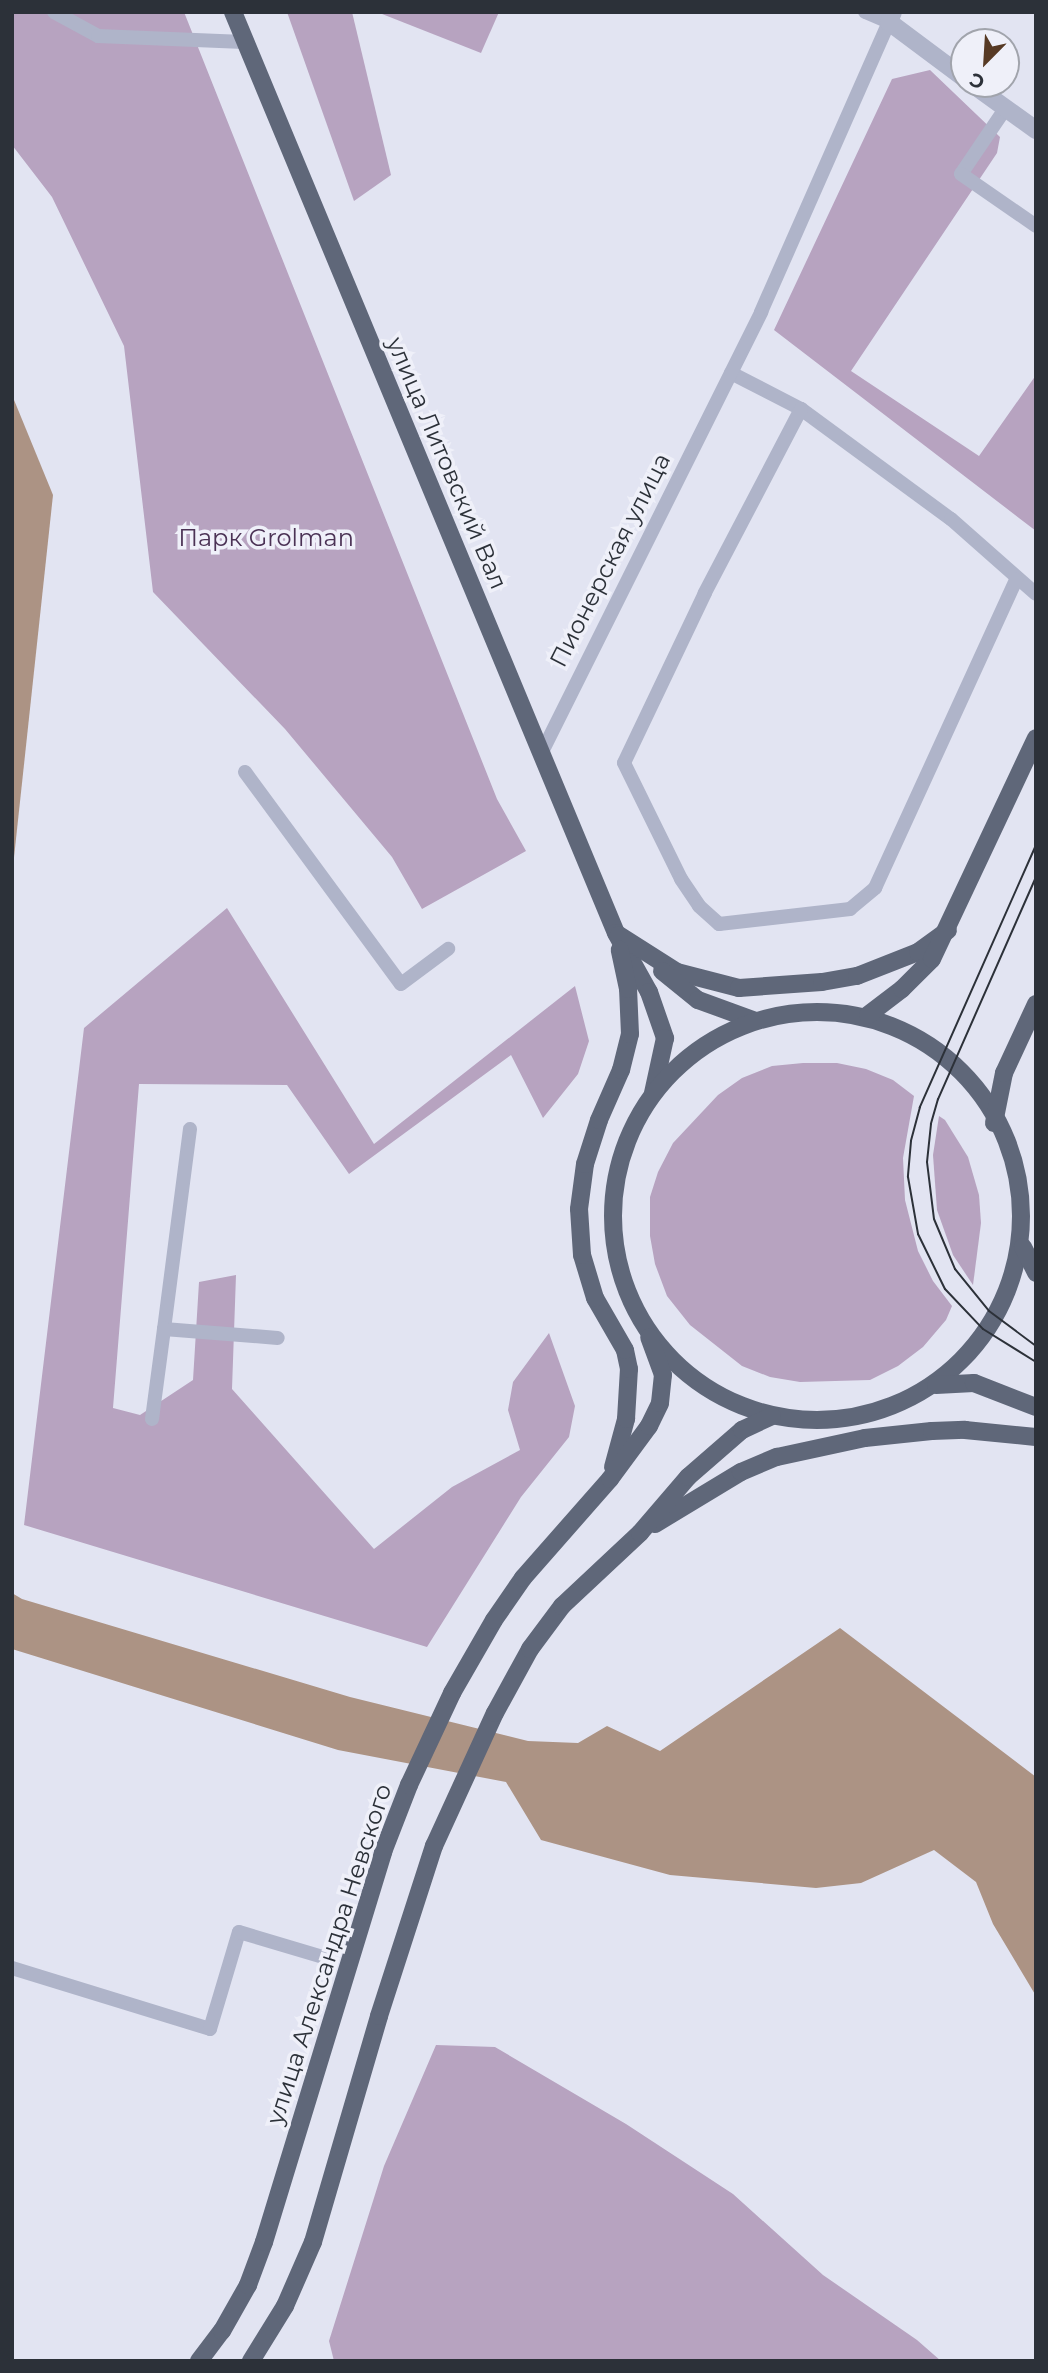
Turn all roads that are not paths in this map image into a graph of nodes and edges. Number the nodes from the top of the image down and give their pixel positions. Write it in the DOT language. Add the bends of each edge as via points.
graph roads {
  1 [pos="54,12"];
  2 [pos="233,12"];
  3 [pos="865,12"];
  4 [pos="891,17"];
  5 [pos="244,42"];
  6 [pos="950,66"];
  7 [pos="991,98"];
  8 [pos="1005,108"];
  9 [pos="1036,130"];
  10 [pos="1036,226"];
  11 [pos="731,373"];
  12 [pos="801,409"];
  13 [pos="1016,580"];
  14 [pos="1036,594"];
  15 [pos="1036,738"];
  16 [pos="541,754"];
  17 [pos="245,772"];
  18 [pos="948,930"];
  19 [pos="616,933"];
  20 [pos="448,949"];
  21 [pos="1036,1004"];
  22 [pos="867,1015"];
  23 [pos="753,1020"];
  24 [pos="653,1093"];
  25 [pos="994,1123"];
  26 [pos="190,1129"];
  27 [pos="1023,1247"];
  28 [pos="1036,1273"];
  29 [pos="646,1327"];
  30 [pos="164,1329"];
  31 [pos="278,1338"];
  32 [pos="936,1385"];
  33 [pos="1036,1407"];
  34 [pos="772,1416"];
  35 [pos="152,1419"];
  36 [pos="1036,1437"];
  37 [pos="610,1479"];
  38 [pos="640,1533"];
  39 [pos="323,1957"];
  40 [pos="12,1968"];
  41 [pos="199,2361"];
  42 [pos="251,2361"];
  1 -- 5 [label="lane" via="98,36"];
  2 -- 5 [label="main road, улица Литовский Вал"];
  3 -- 4 [label="lane"];
  4 -- 6 [label="street"];
  4 -- 11 [label="lane, Пионерская улица"];
  5 -- 16 [label="main road, улица Литовский Вал"];
  7 -- 8 [label="street"];
  8 -- 9 [label="street"];
  8 -- 10 [label="lane" via="961,174"];
  11 -- 12 [label="lane"];
  11 -- 16 [label="lane, Пионерская улица"];
  12 -- 13 [label="lane" via="951,519"];
  12 -- 13 [label="lane" via="705,593 624,763 681,879 719,925 850,909 874,888"];
  13 -- 14 [label="lane"];
  15 -- 18 [label="main road"];
  16 -- 19 [label="main road, улица Литовский Вал"];
  17 -- 20 [label="lane" via="401,984"];
  18 -- 19 [label="main road" via="918,952 857,976 739,988 677,972"];
  18 -- 22 [label="main road" via="932,959"];
  19 -- 23 [label="main road, улица Литовский Вал" via="698,1000"];
  19 -- 24 [label="main road, улица Литовский Вал" via="649,992 665,1038"];
  19 -- 37 [label="main road" via="628,989 630,1034 585,1164 579,1209 582,1255 595,1298 625,1350 629,1369 626,1419"];
  21 -- 25 [label="main road" via="1004,1073"];
  22 -- 23 [label="main road" via="787,1013"];
  22 -- 25 [label="main road" via="944,1051 969,1079"];
  23 -- 24 [label="main road" via="710,1040 684,1059"];
  24 -- 29 [label="main road" via="629,1135 612,1211 615,1250"];
  25 -- 27 [label="main road" via="1014,1187"];
  26 -- 30 [label="lane"];
  27 -- 28 [label="main road"];
  27 -- 32 [label="main road" via="986,1331 971,1353"];
  29 -- 34 [label="main road" via="705,1385"];
  29 -- 37 [label="main road, улица Александра Невского" via="663,1375 660,1403"];
  30 -- 31 [label="lane"];
  30 -- 35 [label="lane"];
  32 -- 33 [label="main road" via="974,1383"];
  32 -- 34 [label="main road" via="889,1408 852,1419"];
  34 -- 38 [label="main road" via="742,1430 688,1477"];
  36 -- 38 [label="main road" via="932,1430 865,1438 777,1457 741,1472"];
  37 -- 41 [label="main road, улица Александра Невского" via="523,1578 494,1620 452,1693 409,1784 383,1852 264,2242 248,2285"];
  38 -- 42 [label="main road" via="562,1606 530,1649 453,1800 386,1992 313,2242 285,2306"];
  39 -- 40 [label="lane" via="239,1933 210,2028"];
}
